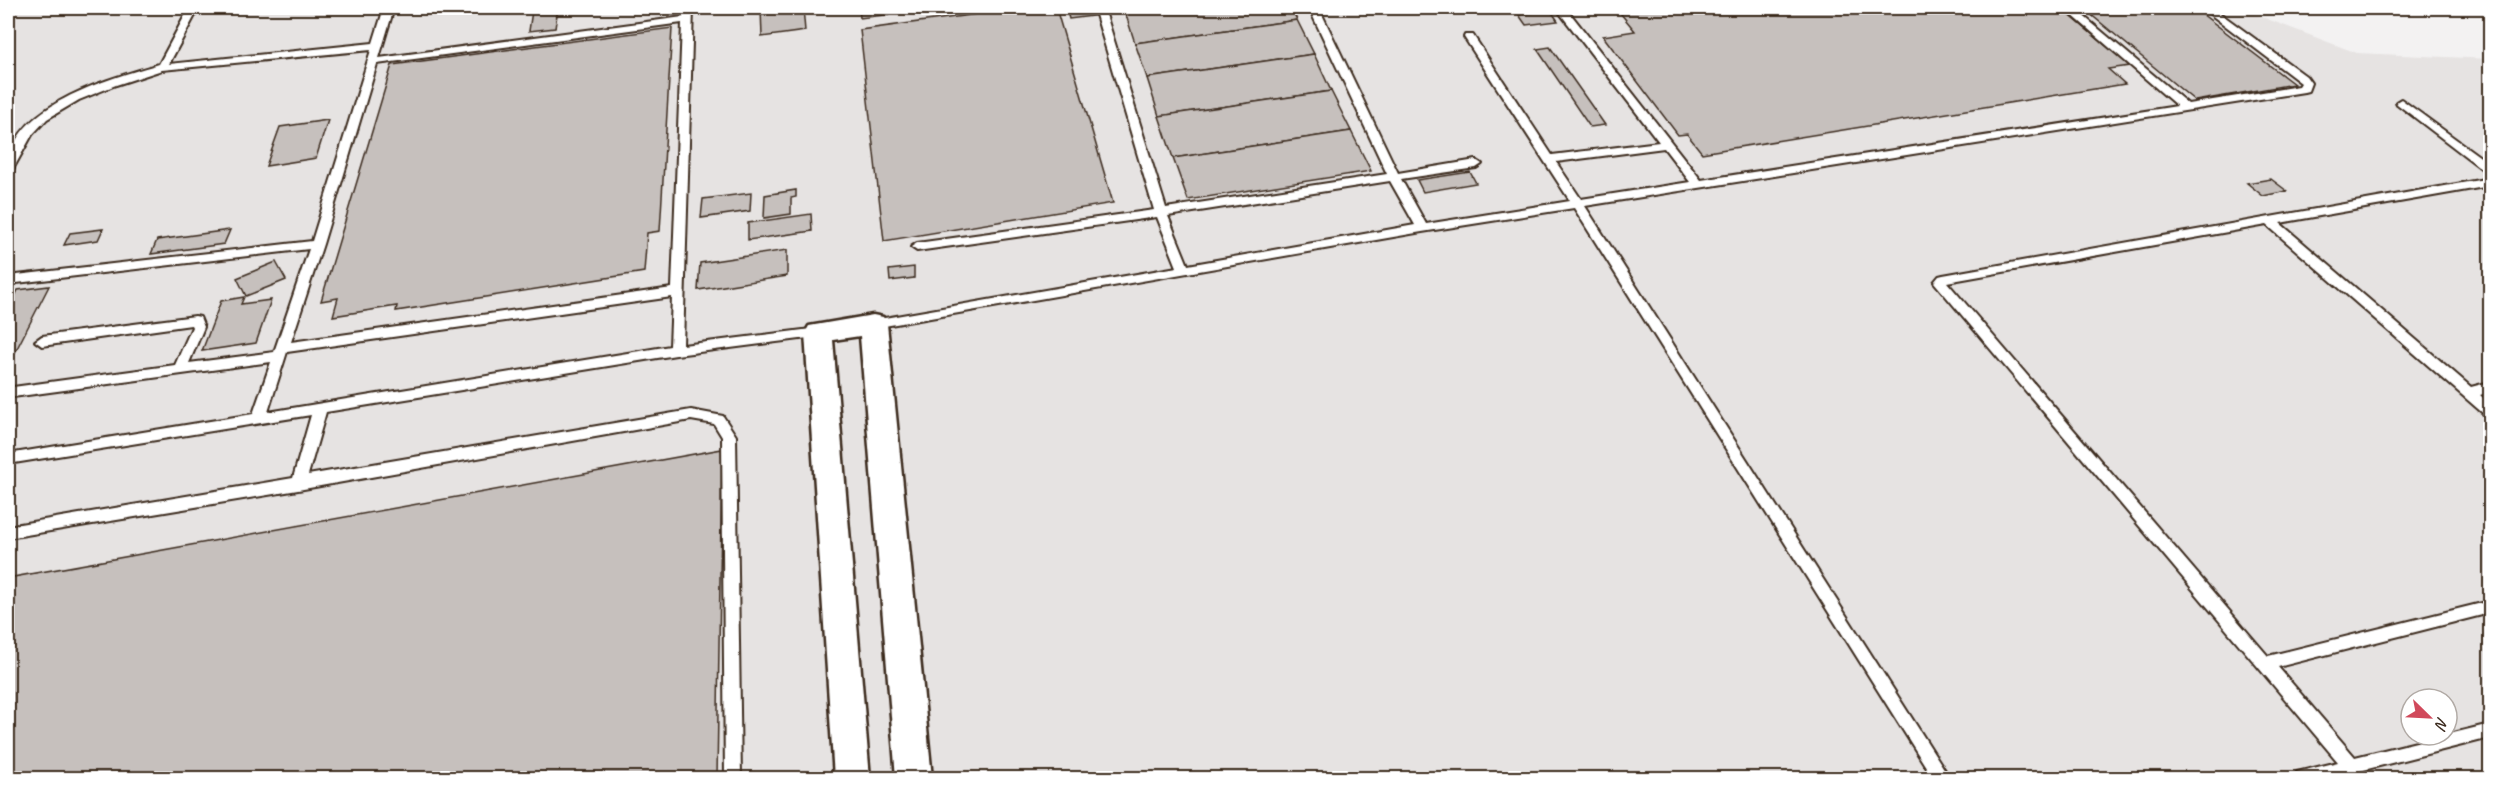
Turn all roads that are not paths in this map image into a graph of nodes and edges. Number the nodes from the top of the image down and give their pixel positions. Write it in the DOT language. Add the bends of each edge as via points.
graph roads {
  1 [pos="194,8"];
  2 [pos="388,8"];
  3 [pos="1099,8"];
  4 [pos="1314,8"];
  5 [pos="1562,8"];
  6 [pos="2069,8"];
  7 [pos="2207,8"];
  8 [pos="688,13"];
  9 [pos="1469,37"];
  10 [pos="375,46"];
  11 [pos="372,62"];
  12 [pos="164,66"];
  13 [pos="2401,102"];
  14 [pos="2184,106"];
  15 [pos="1667,144"];
  16 [pos="1549,159"];
  17 [pos="1476,164"];
  18 [pos="8,168"];
  19 [pos="2490,168"];
  20 [pos="1393,175"];
  21 [pos="2490,182"];
  22 [pos="1697,183"];
  23 [pos="1578,204"];
  24 [pos="1161,213"];
  25 [pos="2271,222"];
  26 [pos="1422,228"];
  27 [pos="317,244"];
  28 [pos="917,247"];
  29 [pos="1184,270"];
  30 [pos="8,280"];
  31 [pos="676,292"];
  32 [pos="873,324"];
  33 [pos="819,333"];
  34 [pos="42,341"];
  35 [pos="676,350"];
  36 [pos="280,352"];
  37 [pos="180,370"];
  38 [pos="2490,387"];
  39 [pos="13,392"];
  40 [pos="2469,393"];
  41 [pos="320,408"];
  42 [pos="2490,411"];
  43 [pos="259,417"];
  44 [pos="8,459"];
  45 [pos="298,483"];
  46 [pos="8,532"];
  47 [pos="2490,607"];
  48 [pos="2264,664"];
  49 [pos="2490,731"];
  50 [pos="2352,766"];
  51 [pos="733,778"];
  52 [pos="852,778"];
  53 [pos="914,778"];
  54 [pos="1942,778"];
  55 [pos="2303,778"];
  1 -- 12 [label="lane"];
  2 -- 10 [label="lane"];
  3 -- 24 [label="lane"];
  4 -- 20 [label="lane"];
  5 -- 15 [label="lane"];
  6 -- 14 [label="lane"];
  7 -- 14 [label="lane" via="2306,83 2304,88"];
  8 -- 11 [label="lane"];
  8 -- 31 [label="lane"];
  9 -- 16 [label="lane"];
  10 -- 11 [label="lane"];
  10 -- 12 [label="lane"];
  11 -- 27 [label="lane"];
  12 -- 18 [label="lane" via="112,82 58,108 33,127"];
  13 -- 19 [label="lane"];
  14 -- 22 [label="lane"];
  15 -- 16 [label="lane"];
  15 -- 22 [label="lane"];
  16 -- 23 [label="lane"];
  17 -- 20 [label="lane"];
  20 -- 24 [label="lane"];
  20 -- 26 [label="lane"];
  21 -- 25 [label="lane"];
  22 -- 23 [label="lane"];
  23 -- 26 [label="lane"];
  23 -- 54 [label="lane"];
  24 -- 28 [label="lane"];
  24 -- 29 [label="lane"];
  25 -- 40 [label="lane"];
  25 -- 48 [label="lane" via="1940,282"];
  26 -- 29 [label="lane"];
  27 -- 30 [label="lane"];
  27 -- 36 [label="lane"];
  29 -- 32 [label="lane"];
  31 -- 35 [label="lane"];
  31 -- 36 [label="lane"];
  32 -- 33 [label="street"];
  32 -- 53 [label="street"];
  33 -- 35 [label="lane"];
  33 -- 52 [label="street"];
  34 -- 37 [label="lane" via="198,321"];
  35 -- 41 [label="lane"];
  36 -- 37 [label="lane"];
  36 -- 43 [label="lane"];
  37 -- 39 [label="lane"];
  38 -- 40 [label="lane"];
  40 -- 42 [label="lane"];
  41 -- 43 [label="lane"];
  41 -- 45 [label="lane"];
  43 -- 44 [label="lane"];
  45 -- 46 [label="lane"];
  45 -- 51 [label="lane" via="691,415 718,420 729,435"];
  47 -- 48 [label="lane"];
  48 -- 50 [label="lane"];
  49 -- 50 [label="lane"];
  50 -- 55 [label="lane"];
}
